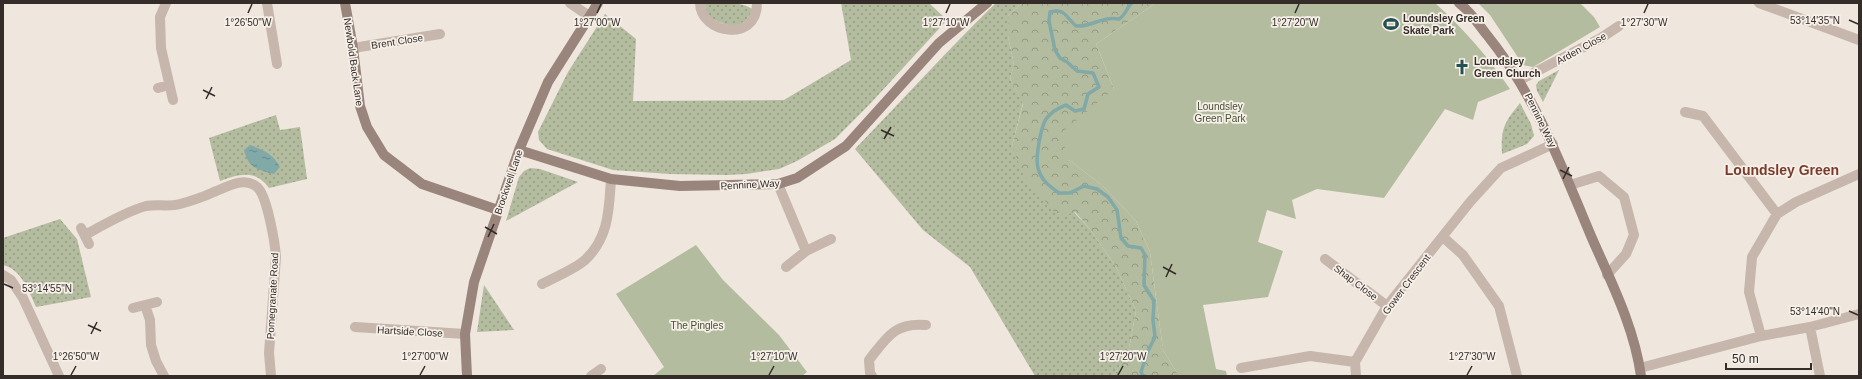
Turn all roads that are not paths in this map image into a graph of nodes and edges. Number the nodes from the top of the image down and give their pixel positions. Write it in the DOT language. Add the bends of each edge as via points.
graph roads {
  1 [pos="166,3"];
  2 [pos="267,3"];
  3 [pos="345,3"];
  4 [pos="570,3"];
  5 [pos="598,3"];
  6 [pos="700,3"];
  7 [pos="757,3"];
  8 [pos="987,3"];
  9 [pos="1459,3"];
  10 [pos="1759,3"];
  11 [pos="589,16"];
  12 [pos="1619,26"];
  13 [pos="440,34"];
  14 [pos="1859,40"];
  15 [pos="353,48"];
  16 [pos="277,64"];
  17 [pos="1520,80"];
  18 [pos="169,85"];
  19 [pos="158,88"];
  20 [pos="172,100"];
  21 [pos="1685,112"];
  22 [pos="1553,144"];
  23 [pos="518,150"];
  24 [pos="1859,174"];
  25 [pos="611,180"];
  26 [pos="778,184"];
  27 [pos="1570,185"];
  28 [pos="498,210"];
  29 [pos="1777,214"];
  30 [pos="85,236"];
  31 [pos="1443,237"];
  32 [pos="831,239"];
  33 [pos="806,251"];
  34 [pos="1325,259"];
  35 [pos="786,267"];
  36 [pos="3,275"];
  37 [pos="1607,275"];
  38 [pos="542,284"];
  39 [pos="157,302"];
  40 [pos="146,305"];
  41 [pos="1388,306"];
  42 [pos="133,308"];
  43 [pos="1859,314"];
  44 [pos="926,326"];
  45 [pos="355,327"];
  46 [pos="1810,327"];
  47 [pos="465,334"];
  48 [pos="1761,336"];
  49 [pos="1355,362"];
  50 [pos="1241,368"];
  51 [pos="601,369"];
  52 [pos="1641,372"];
  53 [pos="59,376"];
  54 [pos="164,376"];
  55 [pos="271,376"];
  56 [pos="467,376"];
  57 [pos="591,376"];
  58 [pos="872,376"];
  59 [pos="1356,376"];
  60 [pos="1517,376"];
  61 [pos="1820,376"];
  1 -- 18 [label="street" via="160,17 161,48"];
  2 -- 16 [label="street"];
  3 -- 15 [label="street, Newbold Back Lane"];
  4 -- 11 [label="street"];
  5 -- 11 [label="street, Brockwell Lane"];
  6 -- 7 [label="street" via="709,22 739,30 750,23 757,11"];
  8 -- 26 [label="street, Pennine Way" via="939,43 846,146 797,178"];
  9 -- 17 [label="street, Pennine Way" via="1502,53"];
  10 -- 14 [label="street"];
  11 -- 23 [label="street, Brockwell Lane" via="548,82"];
  12 -- 17 [label="street, Arden Close"];
  13 -- 15 [label="street, Brent Close"];
  15 -- 28 [label="street, Newbold Back Lane" via="360,106 367,127 384,155 422,184"];
  17 -- 22 [label="street, Pennine Way"];
  18 -- 19 [label="street"];
  18 -- 20 [label="street"];
  21 -- 29 [label="street" via="1703,116"];
  22 -- 27 [label="street, Pennine Way"];
  22 -- 31 [label="street, Gower Crescent" via="1501,168"];
  23 -- 25 [label="street, Pennine Way"];
  23 -- 28 [label="street, Brockwell Lane"];
  24 -- 29 [label="street" via="1796,202"];
  25 -- 26 [label="street, Pennine Way" via="680,186"];
  25 -- 38 [label="street" via="608,220 600,242 585,260"];
  26 -- 33 [label="street"];
  27 -- 37 [label="street, Pennine Way"];
  27 -- 37 [label="street" via="1599,176 1624,197 1634,235 1626,254"];
  28 -- 47 [label="street, Brockwell Lane" via="474,282"];
  29 -- 48 [label="street" via="1752,257 1749,292"];
  30 -- 55 [label="street, Pomegranate Road" via="146,206 178,204 232,184 248,182 257,187 263,195 275,250 269,353"];
  31 -- 41 [label="street, Gower Crescent"];
  31 -- 60 [label="street" via="1463,255 1498,306"];
  32 -- 33 [label="street"];
  33 -- 35 [label="street"];
  34 -- 41 [label="street, Shap Close"];
  36 -- 53 [label="street" via="11,280 23,298"];
  37 -- 52 [label="street, Pennine Way" via="1620,301 1634,341"];
  39 -- 40 [label="street"];
  40 -- 42 [label="street"];
  40 -- 54 [label="street" via="150,320 151,345"];
  41 -- 49 [label="street, Gower Crescent"];
  43 -- 46 [label="street"];
  44 -- 58 [label="street" via="904,325 889,335 869,360"];
  45 -- 47 [label="street, Hartside Close"];
  46 -- 48 [label="street"];
  46 -- 61 [label="street"];
  47 -- 56 [label="street, Brockwell Lane"];
  48 -- 52 [label="street"];
  49 -- 50 [label="street" via="1310,356"];
  49 -- 59 [label="street"];
  51 -- 57 [label="street"];
}
